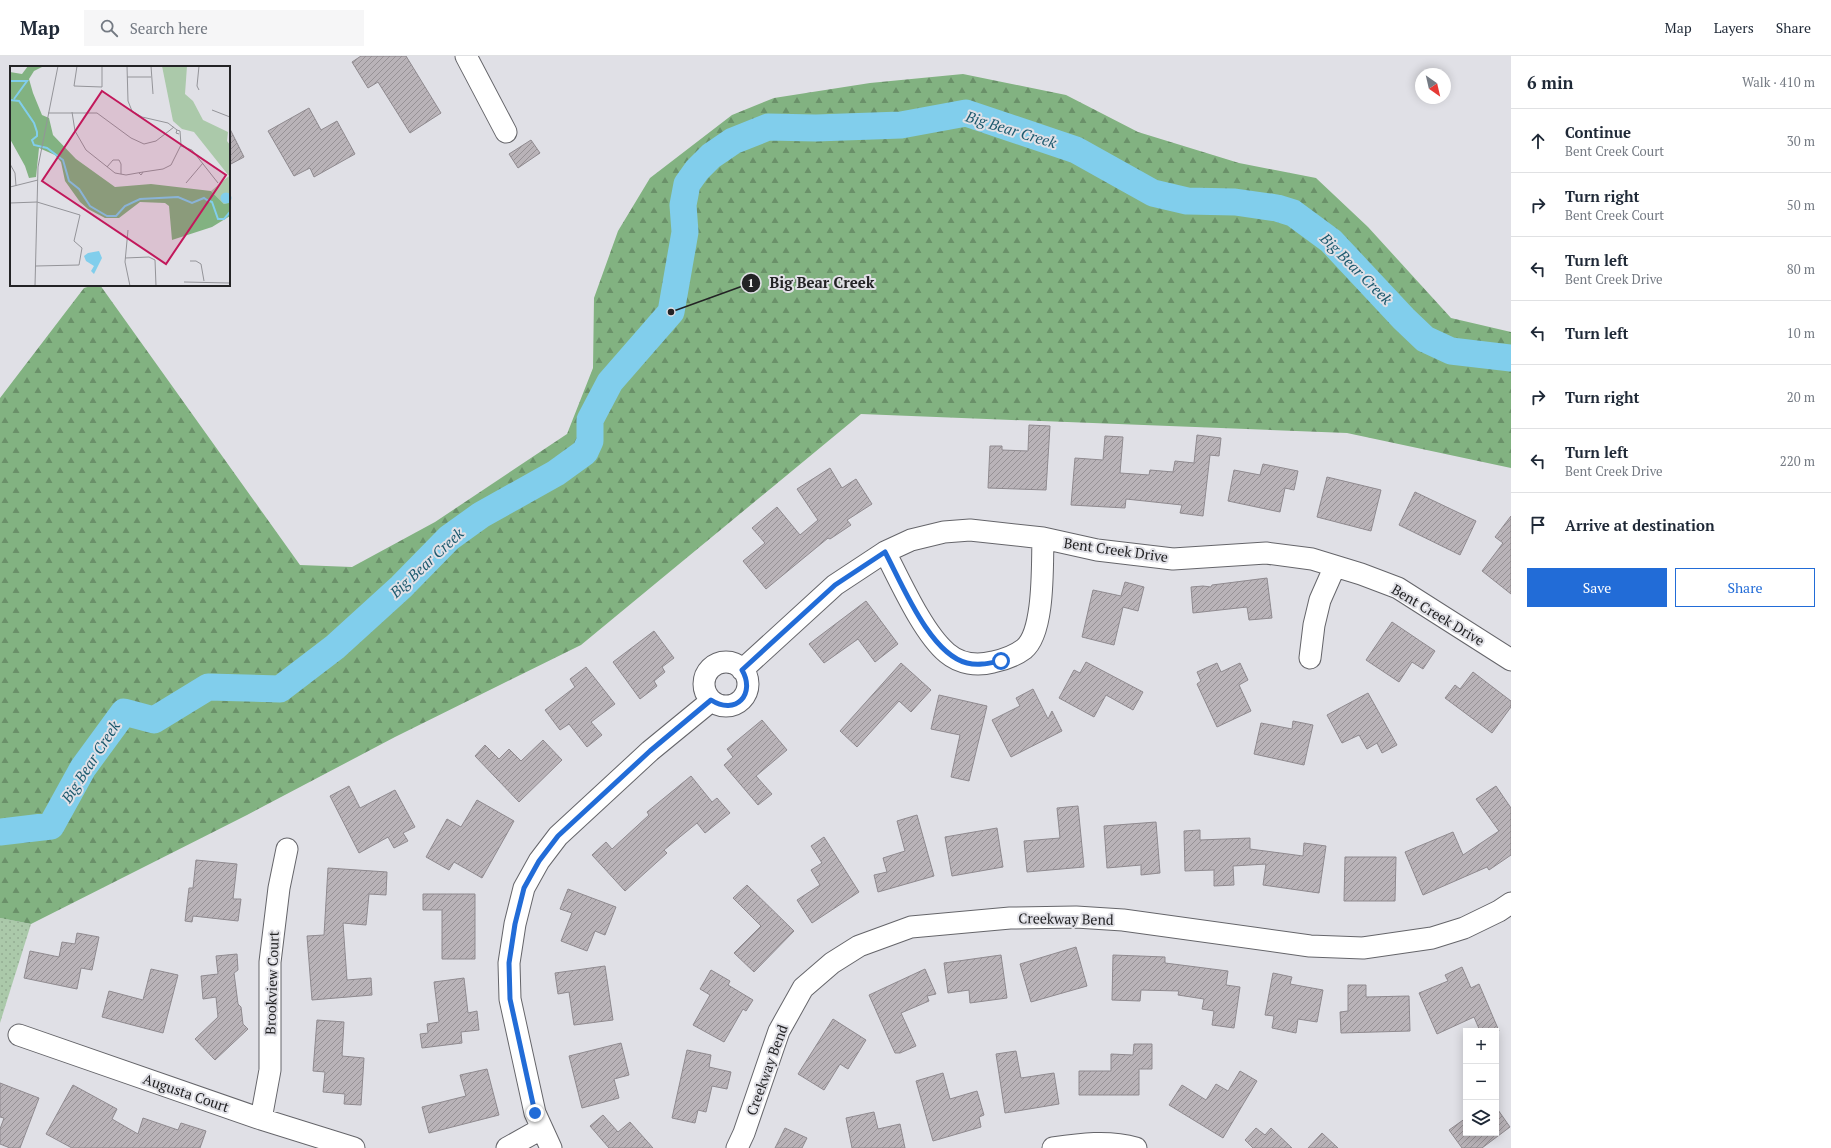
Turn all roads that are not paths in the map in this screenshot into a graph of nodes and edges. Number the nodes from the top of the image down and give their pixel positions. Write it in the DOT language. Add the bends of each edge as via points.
graph roads {
  1 [pos="466,56"];
  2 [pos="506,132"];
  3 [pos="1043,538"];
  4 [pos="885,552"];
  5 [pos="1335,566"];
  6 [pos="1310,658"];
  7 [pos="1511,660"];
  8 [pos="742,670"];
  9 [pos="711,700"];
  10 [pos="287,849"];
  11 [pos="1511,903"];
  12 [pos="19,1035"];
  13 [pos="261,1118"];
  14 [pos="541,1129"];
  15 [pos="354,1148"];
  16 [pos="507,1148"];
  17 [pos="551,1148"];
  18 [pos="737,1148"];
  19 [pos="1053,1148"];
  20 [pos="1136,1148"];
  1 -- 2 [label="street"];
  3 -- 4 [label="street, Bent Creek Drive" via="970,530 944,532 911,540"];
  3 -- 4 [label="street" via="1042,595 1035,634 1024,649 1001,661 983,664 957,659 937,642 916,612"];
  3 -- 5 [label="street, Bent Creek Drive" via="1097,550 1173,559 1266,553 1312,559"];
  4 -- 8 [label="street, Bent Creek Drive" via="835,585"];
  5 -- 6 [label="street" via="1320,600"];
  5 -- 7 [label="street, Bent Creek Drive" via="1398,588"];
  8 -- 9 [label="street" via="748,686 742,699 725,706"];
  8 -- 9 [label="street" via="729,662 711,668 704,682 704,689"];
  9 -- 14 [label="street" via="650,751 558,836 539,861 524,888 509,963 510,999 535,1113"];
  10 -- 13 [label="street, Brookview Court" via="279,888 270,962 270,1070"];
  11 -- 18 [label="street, Creekway Bend" via="1499,912 1464,928 1432,938 1363,948 1310,946 1123,920 1076,917 1010,918 911,927 859,946 832,963 803,988 779,1031"];
  12 -- 13 [label="street, Augusta Court"];
  13 -- 15 [label="street, Augusta Court"];
  14 -- 16 [label="street"];
  14 -- 17 [label="street"];
  19 -- 20 [label="street" via="1088,1143"];
}
